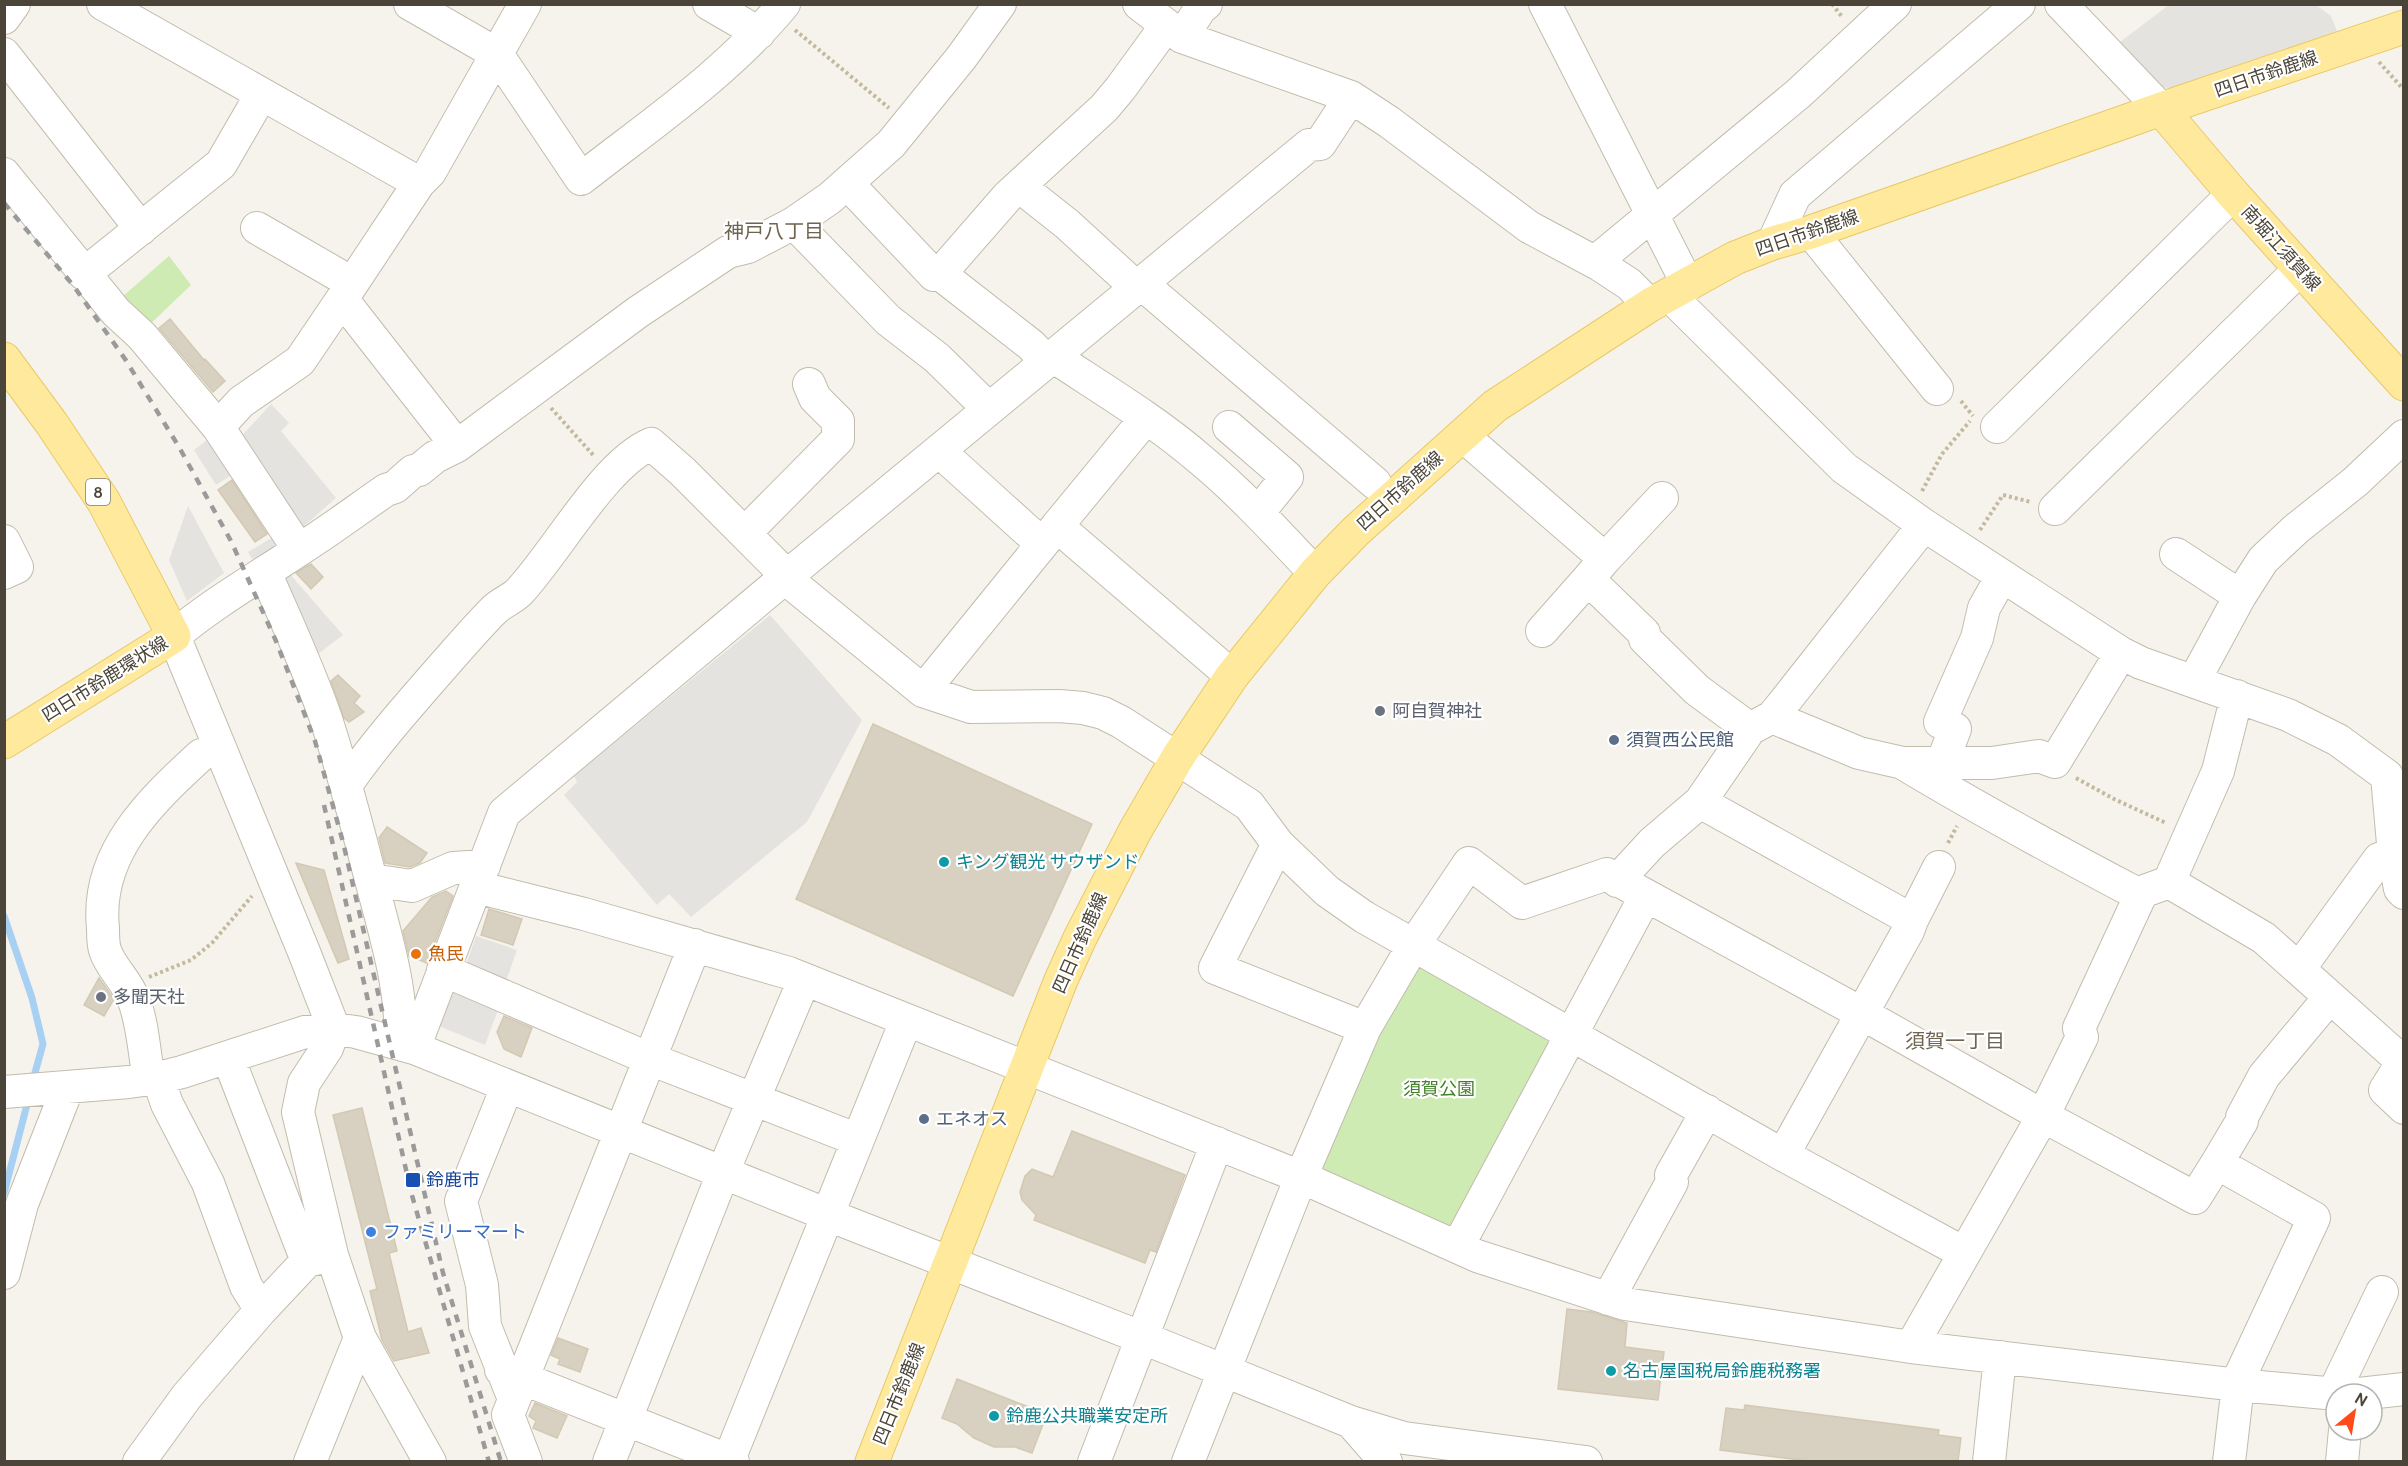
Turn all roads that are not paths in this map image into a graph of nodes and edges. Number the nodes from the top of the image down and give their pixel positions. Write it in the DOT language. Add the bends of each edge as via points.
graph roads {
  1 [pos="103,4"];
  2 [pos="410,4"];
  3 [pos="525,4"];
  4 [pos="709,4"];
  5 [pos="1000,4"];
  6 [pos="1139,4"];
  7 [pos="1206,4"];
  8 [pos="1545,4"];
  9 [pos="1895,4"];
  10 [pos="2019,4"];
  11 [pos="2061,4"];
  12 [pos="773,17"];
  13 [pos="2403,27"];
  14 [pos="1174,32"];
  15 [pos="4,54"];
  16 [pos="497,54"];
  17 [pos="261,95"];
  18 [pos="1351,97"];
  19 [pos="2161,109"];
  20 [pos="4,174"];
  21 [pos="419,183"];
  22 [pos="847,183"];
  23 [pos="1018,186"];
  24 [pos="2233,194"];
  25 [pos="1652,214"];
  26 [pos="794,223"];
  27 [pos="257,228"];
  28 [pos="141,229"];
  29 [pos="1811,232"];
  30 [pos="1773,243"];
  31 [pos="1595,262"];
  32 [pos="2300,269"];
  33 [pos="84,274"];
  34 [pos="940,274"];
  35 [pos="1139,286"];
  36 [pos="347,291"];
  37 [pos="1669,295"];
  38 [pos="4,359"];
  39 [pos="1051,360"];
  40 [pos="809,384"];
  41 [pos="2403,384"];
  42 [pos="1261,386"];
  43 [pos="1937,390"];
  44 [pos="989,409"];
  45 [pos="1989,417"];
  46 [pos="1146,418"];
  47 [pos="218,427"];
  48 [pos="1229,427"];
  49 [pos="1462,436"];
  50 [pos="2403,436"];
  51 [pos="457,447"];
  52 [pos="939,450"];
  53 [pos="1201,460"];
  54 [pos="1375,483"];
  55 [pos="1662,498"];
  56 [pos="2055,509"];
  57 [pos="1258,513"];
  58 [pos="1917,520"];
  59 [pos="745,533"];
  60 [pos="1050,535"];
  61 [pos="4,541"];
  62 [pos="299,550"];
  63 [pos="2176,554"];
  64 [pos="1597,569"];
  65 [pos="265,572"];
  66 [pos="4,573"];
  67 [pos="1316,573"];
  68 [pos="2002,576"];
  69 [pos="786,577"];
  70 [pos="2240,596"];
  71 [pos="1542,631"];
  72 [pos="174,636"];
  73 [pos="2121,653"];
  74 [pos="1232,676"];
  75 [pos="2194,681"];
  76 [pos="923,691"];
  77 [pos="2237,696"];
  78 [pos="1761,723"];
  79 [pos="4,742"];
  80 [pos="201,755"];
  81 [pos="1178,757"];
  82 [pos="1903,763"];
  83 [pos="1942,763"];
  84 [pos="2395,768"];
  85 [pos="346,785"];
  86 [pos="1700,802"];
  87 [pos="1278,844"];
  88 [pos="2394,855"];
  89 [pos="1939,867"];
  90 [pos="480,876"];
  91 [pos="1612,877"];
  92 [pos="371,880"];
  93 [pos="2156,887"];
  94 [pos="2403,893"];
  95 [pos="1645,897"];
  96 [pos="1912,920"];
  97 [pos="695,945"];
  98 [pos="1413,946"];
  99 [pos="2299,969"];
  100 [pos="443,970"];
  101 [pos="804,980"];
  102 [pos="2330,997"];
  103 [pos="1862,1013"];
  104 [pos="906,1021"];
  105 [pos="1365,1028"];
  106 [pos="334,1029"];
  107 [pos="1570,1035"];
  108 [pos="407,1046"];
  109 [pos="228,1057"];
  110 [pos="650,1059"];
  111 [pos="2402,1063"];
  112 [pos="1028,1068"];
  113 [pos="154,1079"];
  114 [pos="507,1087"];
  115 [pos="62,1088"];
  116 [pos="6,1092"];
  117 [pos="753,1099"];
  118 [pos="2403,1108"];
  119 [pos="1707,1111"];
  120 [pos="2043,1116"];
  121 [pos="622,1132"];
  122 [pos="858,1140"];
  123 [pos="1217,1143"];
  124 [pos="1784,1155"];
  125 [pos="2217,1163"];
  126 [pos="723,1173"];
  127 [pos="1301,1177"];
  128 [pos="828,1215"];
  129 [pos="1458,1246"];
  130 [pos="1964,1253"];
  131 [pos="319,1258"];
  132 [pos="951,1264"];
  133 [pos="4,1273"];
  134 [pos="2382,1292"];
  135 [pos="1608,1299"];
  136 [pos="261,1310"];
  137 [pos="360,1338"];
  138 [pos="1143,1338"];
  139 [pos="1911,1347"];
  140 [pos="2000,1357"];
  141 [pos="1224,1370"];
  142 [pos="512,1382"];
  143 [pos="2348,1382"];
  144 [pos="2237,1385"];
  145 [pos="2403,1389"];
  146 [pos="2384,1391"];
  147 [pos="2324,1392"];
  148 [pos="624,1420"];
  149 [pos="2344,1442"];
  150 [pos="1395,1450"];
  151 [pos="139,1461"];
  152 [pos="310,1461"];
  153 [pos="430,1461"];
  154 [pos="526,1461"];
  155 [pos="609,1461"];
  156 [pos="730,1461"];
  157 [pos="872,1461"];
  158 [pos="1094,1461"];
  159 [pos="1188,1461"];
  160 [pos="1425,1461"];
  161 [pos="1586,1461"];
  162 [pos="1989,1461"];
  163 [pos="2229,1461"];
  164 [pos="2342,1461"];
  1 -- 17 [label="street"];
  2 -- 16 [label="street"];
  3 -- 16 [label="street"];
  4 -- 12 [label="street"];
  5 -- 22 [label="street" via="891,144"];
  6 -- 14 [label="street"];
  7 -- 14 [label="street"];
  8 -- 25 [label="street"];
  9 -- 25 [label="street" via="1798,94"];
  10 -- 30 [label="street" via="1795,195"];
  11 -- 19 [label="street"];
  12 -- 16 [label="street" via="709,79 581,179"];
  13 -- 19 [label="main road, 四日市鈴鹿線"];
  14 -- 18 [label="street"];
  14 -- 23 [label="street" via="1104,108"];
  15 -- 28 [label="street"];
  16 -- 21 [label="street" via="430,172"];
  17 -- 21 [label="street"];
  17 -- 28 [label="street" via="221,164"];
  18 -- 31 [label="street" via="1529,227"];
  18 -- 35 [label="street" via="1320,144 1309,145"];
  19 -- 24 [label="main road, 南堀江須賀線"];
  19 -- 29 [label="main road, 四日市鈴鹿線"];
  20 -- 33 [label="street"];
  21 -- 36 [label="street"];
  22 -- 26 [label="street"];
  22 -- 34 [label="street" via="934,275"];
  23 -- 34 [label="street"];
  23 -- 35 [label="street"];
  24 -- 32 [label="main road, 南堀江須賀線"];
  24 -- 45 [label="street"];
  25 -- 31 [label="street"];
  25 -- 37 [label="street"];
  26 -- 44 [label="street" via="888,320 937,358"];
  26 -- 51 [label="street" via="748,248 728,252 638,312"];
  27 -- 36 [label="street"];
  28 -- 33 [label="street"];
  29 -- 30 [label="main road, 四日市鈴鹿線"];
  29 -- 43 [label="street"];
  30 -- 37 [label="main road, 四日市鈴鹿線" via="1735,258"];
  31 -- 37 [label="street" via="1629,284"];
  32 -- 41 [label="main road, 南堀江須賀線"];
  32 -- 56 [label="street"];
  33 -- 47 [label="street"];
  34 -- 39 [label="street"];
  35 -- 39 [label="street"];
  35 -- 42 [label="street"];
  36 -- 47 [label="street" via="300,361 241,402"];
  36 -- 51 [label="street"];
  37 -- 49 [label="main road, 四日市鈴鹿線" via="1495,406"];
  37 -- 58 [label="street" via="1844,468"];
  38 -- 72 [label="main road, 四日市鈴鹿環状線 / 8" via="105,502"];
  39 -- 44 [label="street"];
  39 -- 46 [label="street"];
  40 -- 59 [label="street" via="815,398 838,421 838,439"];
  42 -- 48 [label="street"];
  42 -- 54 [label="street"];
  44 -- 52 [label="street"];
  46 -- 53 [label="street"];
  46 -- 60 [label="street"];
  47 -- 62 [label="street"];
  48 -- 53 [label="street"];
  48 -- 57 [label="street" via="1287,477"];
  49 -- 64 [label="street"];
  49 -- 67 [label="main road, 四日市鈴鹿線" via="1356,531"];
  50 -- 70 [label="street" via="2355,482 2279,544 2263,560"];
  51 -- 62 [label="street" via="413,471"];
  52 -- 60 [label="street"];
  52 -- 69 [label="street"];
  53 -- 57 [label="street"];
  55 -- 64 [label="street"];
  57 -- 67 [label="street"];
  58 -- 68 [label="street"];
  58 -- 78 [label="street"];
  59 -- 69 [label="street"];
  59 -- 85 [label="street" via="651,444 639,449 611,476 517,595 494,609 401,714"];
  60 -- 74 [label="street"];
  60 -- 76 [label="street"];
  61 -- 66 [label="street" via="17,567"];
  62 -- 65 [label="street"];
  63 -- 70 [label="street"];
  64 -- 71 [label="street"];
  64 -- 78 [label="street" via="1645,639 1697,690"];
  65 -- 72 [label="street"];
  65 -- 85 [label="street" via="308,670"];
  67 -- 74 [label="main road, 四日市鈴鹿線"];
  68 -- 73 [label="street"];
  68 -- 83 [label="street" via="1984,608 1977,638 1940,722 1955,729"];
  69 -- 76 [label="street"];
  69 -- 90 [label="street" via="504,813"];
  70 -- 75 [label="street"];
  72 -- 79 [label="main road, 四日市鈴鹿環状線"];
  72 -- 106 [label="street"];
  73 -- 75 [label="street"];
  73 -- 83 [label="street" via="2055,762 2040,756 1992,763"];
  74 -- 81 [label="main road, 四日市鈴鹿線"];
  75 -- 77 [label="street"];
  76 -- 81 [label="street" via="971,708 1083,708 1121,722"];
  77 -- 84 [label="street" via="2314,727"];
  77 -- 93 [label="street" via="2218,771 2190,834"];
  78 -- 82 [label="street"];
  78 -- 86 [label="street"];
  80 -- 113 [label="street" via="136,819 110,866 103,890 105,951 134,998"];
  81 -- 87 [label="street" via="1249,805"];
  81 -- 112 [label="main road, 四日市鈴鹿線" via="1080,938"];
  82 -- 83 [label="street"];
  82 -- 93 [label="street" via="1970,804 2134,892"];
  84 -- 88 [label="street"];
  85 -- 92 [label="street"];
  86 -- 91 [label="street"];
  86 -- 96 [label="street"];
  87 -- 98 [label="street" via="1327,891"];
  87 -- 105 [label="street" via="1215,968"];
  88 -- 94 [label="street"];
  88 -- 99 [label="street" via="2379,859"];
  89 -- 96 [label="street"];
  90 -- 92 [label="street" via="453,868 412,886"];
  90 -- 97 [label="street" via="584,914"];
  90 -- 100 [label="street"];
  91 -- 95 [label="street"];
  91 -- 98 [label="street" via="1522,903 1469,863"];
  92 -- 108 [label="street"];
  93 -- 99 [label="street" via="2264,938"];
  93 -- 120 [label="street" via="2079,1028 2082,1037"];
  95 -- 103 [label="street"];
  95 -- 107 [label="street"];
  96 -- 103 [label="street"];
  97 -- 101 [label="street"];
  97 -- 110 [label="street"];
  98 -- 105 [label="street"];
  98 -- 107 [label="street"];
  99 -- 102 [label="street"];
  100 -- 108 [label="street"];
  100 -- 110 [label="street"];
  101 -- 104 [label="street"];
  101 -- 117 [label="street"];
  102 -- 111 [label="street"];
  102 -- 125 [label="street" via="2264,1076"];
  103 -- 120 [label="street"];
  103 -- 124 [label="street"];
  104 -- 112 [label="street"];
  104 -- 122 [label="street"];
  105 -- 127 [label="street"];
  106 -- 108 [label="street"];
  106 -- 109 [label="street" via="305,1032"];
  106 -- 131 [label="street" via="327,1048 304,1083 298,1112"];
  107 -- 119 [label="street"];
  107 -- 129 [label="street"];
  108 -- 114 [label="street"];
  109 -- 113 [label="street"];
  109 -- 131 [label="street"];
  110 -- 117 [label="street"];
  110 -- 121 [label="street"];
  111 -- 118 [label="street" via="2385,1090"];
  112 -- 123 [label="street"];
  112 -- 132 [label="main road, 四日市鈴鹿線"];
  113 -- 115 [label="street"];
  113 -- 136 [label="street" via="208,1184 246,1286"];
  114 -- 121 [label="street"];
  114 -- 142 [label="street" via="461,1201 482,1285 485,1326"];
  115 -- 116 [label="street"];
  115 -- 133 [label="street" via="22,1204"];
  117 -- 122 [label="street"];
  117 -- 126 [label="street"];
  119 -- 124 [label="street"];
  119 -- 135 [label="street"];
  120 -- 125 [label="street" via="2195,1198"];
  120 -- 130 [label="street"];
  121 -- 126 [label="street"];
  121 -- 142 [label="street"];
  122 -- 128 [label="street"];
  123 -- 127 [label="street"];
  123 -- 138 [label="street"];
  124 -- 130 [label="street"];
  125 -- 144 [label="street" via="2314,1218"];
  126 -- 128 [label="street"];
  126 -- 148 [label="street"];
  127 -- 129 [label="street"];
  127 -- 141 [label="street"];
  128 -- 132 [label="street"];
  128 -- 156 [label="street"];
  129 -- 135 [label="street" via="1477,1256"];
  130 -- 139 [label="street"];
  131 -- 136 [label="street"];
  131 -- 137 [label="street"];
  132 -- 138 [label="street"];
  132 -- 157 [label="main road, 四日市鈴鹿線"];
  134 -- 143 [label="street"];
  135 -- 139 [label="street"];
  136 -- 151 [label="street" via="187,1396"];
  137 -- 152 [label="street"];
  137 -- 153 [label="street"];
  138 -- 141 [label="street"];
  138 -- 158 [label="street"];
  139 -- 140 [label="street"];
  140 -- 144 [label="street"];
  140 -- 162 [label="street"];
  141 -- 150 [label="street" via="1352,1422"];
  141 -- 159 [label="street"];
  142 -- 148 [label="street"];
  142 -- 154 [label="street" via="508,1415"];
  144 -- 147 [label="street"];
  144 -- 163 [label="street"];
  145 -- 146 [label="street"];
  148 -- 155 [label="street"];
  148 -- 156 [label="street"];
  149 -- 164 [label="street"];
  150 -- 160 [label="street"];
  150 -- 161 [label="street"];
}
